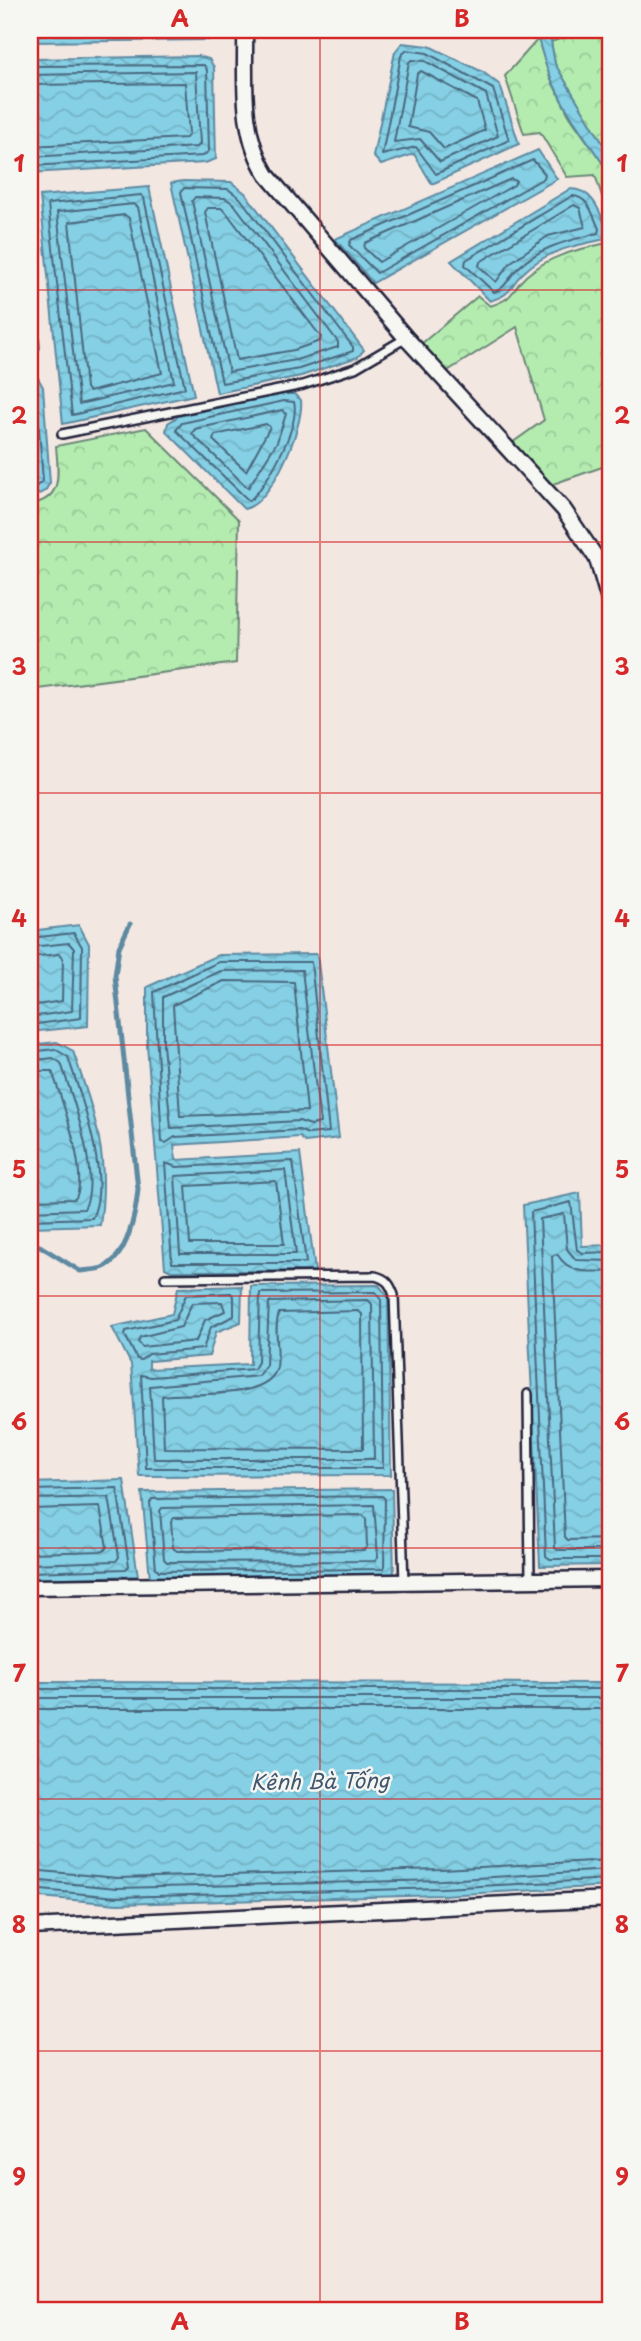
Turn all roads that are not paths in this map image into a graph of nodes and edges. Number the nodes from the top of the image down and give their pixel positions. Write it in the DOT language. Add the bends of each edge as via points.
graph roads {
  1 [pos="245,30"];
  2 [pos="406,338"];
  3 [pos="62,434"];
  4 [pos="611,602"];
  5 [pos="165,1278"];
  6 [pos="528,1394"];
  7 [pos="530,1579"];
  8 [pos="611,1579"];
  9 [pos="404,1583"];
  10 [pos="30,1587"];
  11 [pos="611,1899"];
  12 [pos="30,1927"];
  1 -- 2 [label="street" via="246,118 259,163"];
  2 -- 3 [label="lane" via="355,368 303,385"];
  2 -- 4 [label="street" via="564,510 597,559"];
  5 -- 9 [label="lane" via="375,1276 391,1286"];
  6 -- 7 [label="lane"];
  7 -- 8 [label="street"];
  7 -- 9 [label="street"];
  9 -- 10 [label="street"];
  11 -- 12 [label="street"];
}
